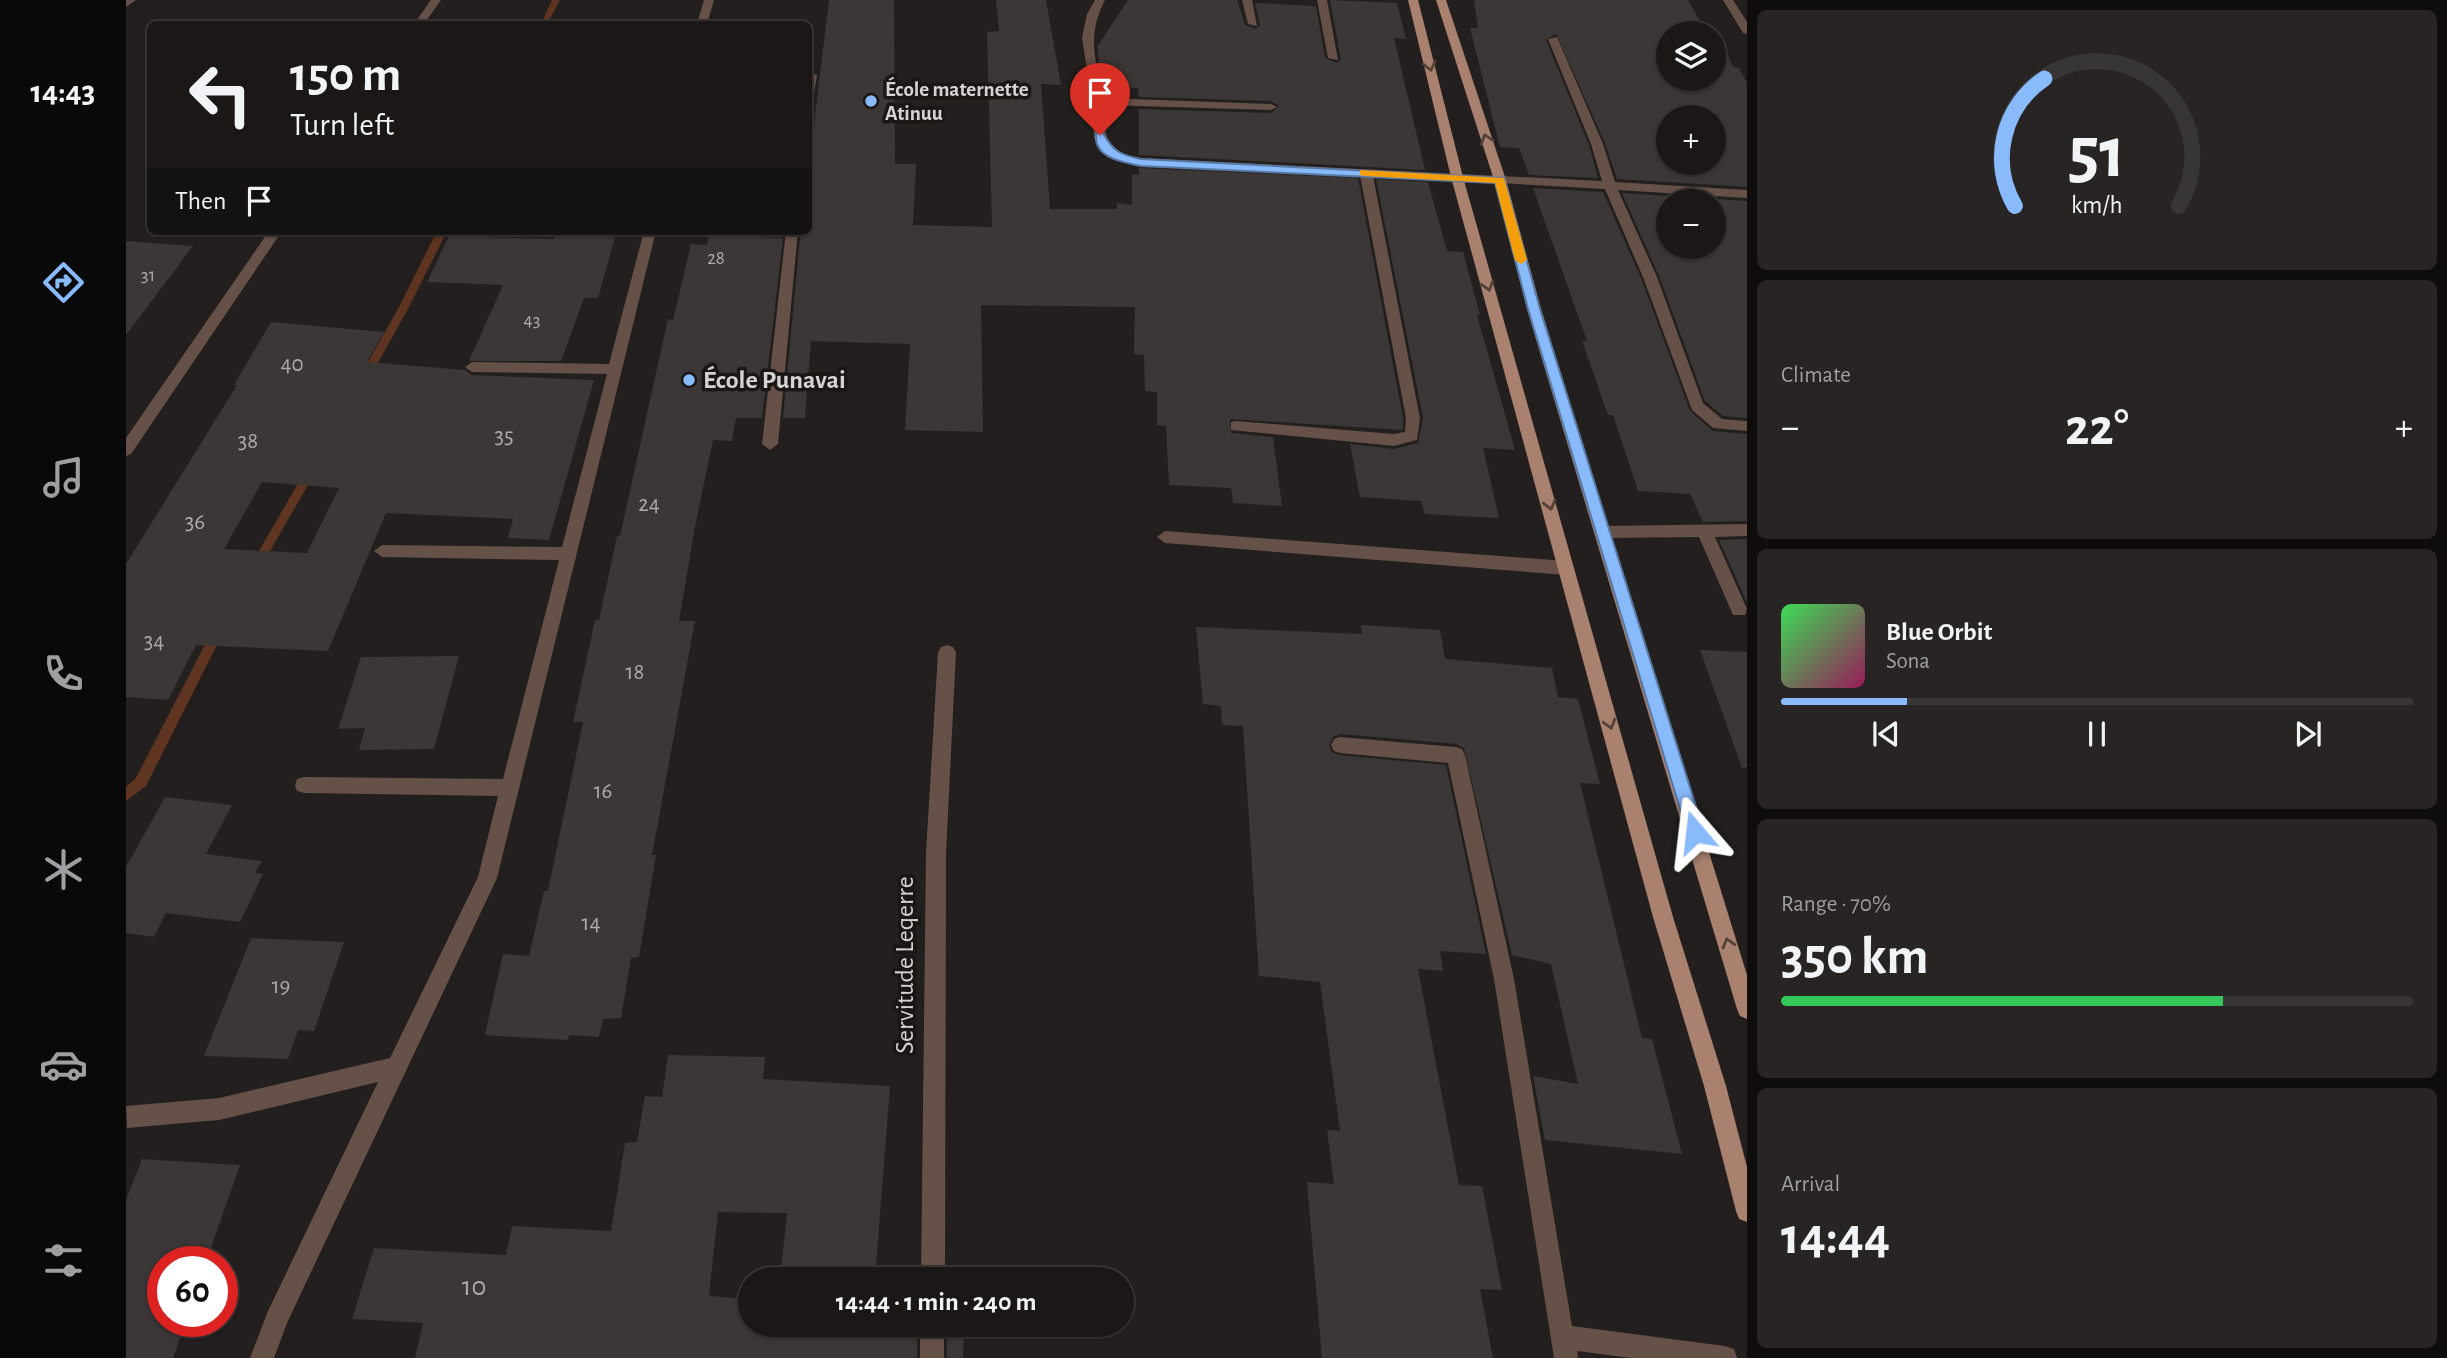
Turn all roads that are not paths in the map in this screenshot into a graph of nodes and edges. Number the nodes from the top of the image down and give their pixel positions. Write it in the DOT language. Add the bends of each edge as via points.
graph roads {
  1 [pos="131,0"];
  2 [pos="436,0"];
  3 [pos="709,0"];
  4 [pos="1100,0"];
  5 [pos="1247,0"];
  6 [pos="1322,0"];
  7 [pos="1413,0"];
  8 [pos="1441,0"];
  9 [pos="1728,0"];
  10 [pos="126,5"];
  11 [pos="421,21"];
  12 [pos="703,21"];
  13 [pos="1253,24"];
  14 [pos="1747,31"];
  15 [pos="1553,39"];
  16 [pos="1334,58"];
  17 [pos="1098,101"];
  18 [pos="1271,107"];
  19 [pos="1366,173"];
  20 [pos="1457,177"];
  21 [pos="1500,180"];
  22 [pos="1610,187"];
  23 [pos="1747,194"];
  24 [pos="273,235"];
  25 [pos="649,235"];
  26 [pos="792,235"];
  27 [pos="472,367"];
  28 [pos="616,369"];
  29 [pos="1236,426"];
  30 [pos="1747,426"];
  31 [pos="770,444"];
  32 [pos="126,450"];
  33 [pos="1747,530"];
  34 [pos="1704,531"];
  35 [pos="1604,532"];
  36 [pos="1165,537"];
  37 [pos="382,551"];
  38 [pos="569,554"];
  39 [pos="1566,568"];
  40 [pos="1739,610"];
  41 [pos="947,652"];
  42 [pos="1340,745"];
  43 [pos="304,785"];
  44 [pos="511,788"];
  45 [pos="1747,1009"];
  46 [pos="396,1067"];
  47 [pos="127,1117"];
  48 [pos="1747,1211"];
  49 [pos="933,1267"];
  50 [pos="932,1337"];
  51 [pos="1564,1347"];
  52 [pos="262,1358"];
  53 [pos="932,1358"];
  54 [pos="1725,1358"];
  1 -- 10 [label="street"];
  2 -- 11 [label="street"];
  3 -- 12 [label="street"];
  4 -- 17 [label="street" via="1090,16 1086,40"];
  5 -- 13 [label="street"];
  6 -- 16 [label="street"];
  7 -- 20 [label="main road, one-way"];
  21 -- 8 [label="main road, one-way"];
  9 -- 14 [label="street"];
  15 -- 22 [label="street"];
  17 -- 18 [label="street"];
  17 -- 19 [label="street" via="1104,148 1116,157"];
  19 -- 20 [label="street"];
  19 -- 29 [label="street" via="1413,418 1412,436 1394,440"];
  20 -- 21 [label="street"];
  20 -- 39 [label="main road, one-way"];
  21 -- 22 [label="street"];
  21 -- 35 [label="main road" via="1534,309"];
  22 -- 23 [label="street"];
  22 -- 30 [label="street" via="1650,277 1697,406 1718,424"];
  24 -- 32 [label="street"];
  25 -- 28 [label="street"];
  26 -- 31 [label="street"];
  27 -- 28 [label="street"];
  28 -- 38 [label="street"];
  33 -- 34 [label="street"];
  34 -- 35 [label="street"];
  34 -- 40 [label="street"];
  45 -- 35 [label="main road, one-way"];
  36 -- 39 [label="street"];
  37 -- 38 [label="street"];
  38 -- 44 [label="street"];
  39 -- 48 [label="main road, one-way"];
  41 -- 49 [label="street, Servitude Leqerre" via="936,853"];
  42 -- 51 [label="street" via="1457,755 1504,979"];
  43 -- 44 [label="street"];
  44 -- 46 [label="street" via="487,878"];
  46 -- 47 [label="street" via="219,1109"];
  46 -- 52 [label="street" via="276,1319"];
  50 -- 53 [label="street"];
  51 -- 54 [label="street"];
}
